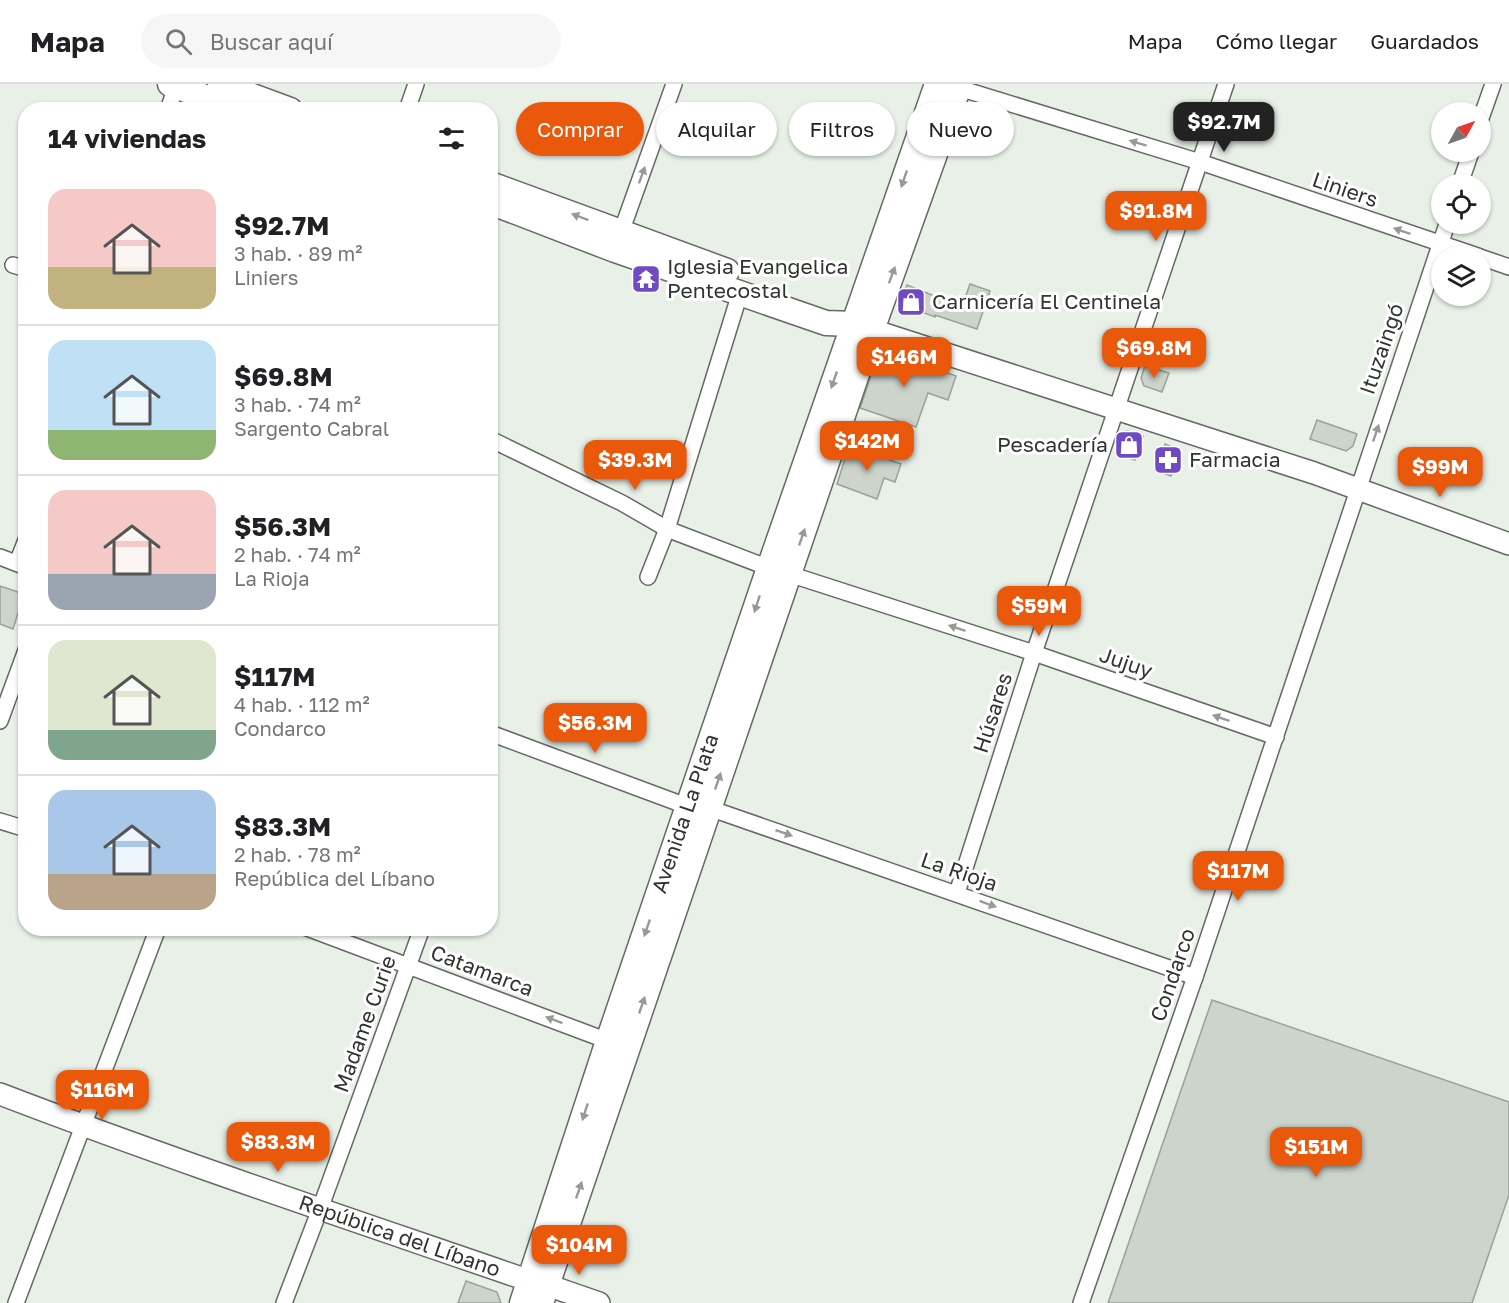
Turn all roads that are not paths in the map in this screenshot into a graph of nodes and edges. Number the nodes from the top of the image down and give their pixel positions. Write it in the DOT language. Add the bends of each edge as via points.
graph roads {
  1 [pos="220,84"];
  2 [pos="416,84"];
  3 [pos="674,84"];
  4 [pos="1226,84"];
  5 [pos="1493,84"];
  6 [pos="174,85"];
  7 [pos="952,85"];
  8 [pos="170,102"];
  9 [pos="219,102"];
  10 [pos="268,102"];
  11 [pos="410,102"];
  12 [pos="1487,102"];
  13 [pos="1200,162"];
  14 [pos="498,188"];
  15 [pos="498,204"];
  16 [pos="1444,234"];
  17 [pos="618,241"];
  18 [pos="1440,244"];
  19 [pos="1446,246"];
  20 [pos="1491,261"];
  21 [pos="1509,267"];
  22 [pos="740,293"];
  23 [pos="862,327"];
  24 [pos="1117,410"];
  25 [pos="498,444"];
  26 [pos="1358,489"];
  27 [pos="667,529"];
  28 [pos="1509,544"];
  29 [pos="0,557"];
  30 [pos="18,564"];
  31 [pos="779,571"];
  32 [pos="648,578"];
  33 [pos="1034,653"];
  34 [pos="18,672"];
  35 [pos="0,721"];
  36 [pos="1276,737"];
  37 [pos="498,739"];
  38 [pos="699,807"];
  39 [pos="0,821"];
  40 [pos="18,827"];
  41 [pos="957,893"];
  42 [pos="155,936"];
  43 [pos="328,936"];
  44 [pos="419,936"];
  45 [pos="408,966"];
  46 [pos="1195,977"];
  47 [pos="608,1041"];
  48 [pos="0,1094"];
  49 [pos="83,1126"];
  50 [pos="320,1209"];
  51 [pos="535,1293"];
  52 [pos="16,1303"];
  53 [pos="284,1303"];
  54 [pos="599,1303"];
  55 [pos="1081,1303"];
  1 -- 10 [label="main road"];
  2 -- 11 [label="street"];
  17 -- 3 [label="street, one-way"];
  4 -- 13 [label="street, Húsares"];
  5 -- 12 [label="street"];
  6 -- 8 [label="street"];
  6 -- 9 [label="main road"];
  13 -- 7 [label="street, Liniers, one-way"];
  7 -- 23 [label="main road, Avenida La Plata"];
  18 -- 13 [label="street, Liniers, one-way"];
  13 -- 24 [label="street, Húsares"];
  17 -- 14 [label="main road, one-way"];
  15 -- 17 [label="main road"];
  16 -- 18 [label="street, Ituzaingó"];
  17 -- 22 [label="main road"];
  17 -- 23 [label="main road" via="832,309"];
  18 -- 19 [label="street, Liniers"];
  26 -- 18 [label="street, Ituzaingó, one-way"];
  20 -- 21 [label="street, Liniers"];
  22 -- 23 [label="main road" via="826,323"];
  22 -- 27 [label="street"];
  23 -- 24 [label="street"];
  23 -- 31 [label="main road, Avenida La Plata"];
  24 -- 26 [label="street"];
  24 -- 33 [label="street, Húsares"];
  25 -- 27 [label="street, Jujuy" via="622,502"];
  26 -- 28 [label="street"];
  26 -- 36 [label="street, Condarco"];
  27 -- 31 [label="street, Jujuy"];
  27 -- 32 [label="street"];
  29 -- 30 [label="street"];
  33 -- 31 [label="street, Jujuy, one-way"];
  31 -- 38 [label="main road, Avenida La Plata"];
  36 -- 33 [label="street, Jujuy, one-way"];
  33 -- 41 [label="street, Húsares"];
  34 -- 35 [label="street"];
  36 -- 46 [label="street, Condarco"];
  37 -- 38 [label="street, La Rioja"];
  38 -- 41 [label="street, La Rioja, one-way"];
  38 -- 47 [label="main road, Avenida La Plata, one-way"];
  51 -- 38 [label="main road, Avenida La Plata, one-way"];
  39 -- 40 [label="street"];
  41 -- 46 [label="street, La Rioja, one-way"];
  42 -- 49 [label="street"];
  43 -- 45 [label="street, Catamarca"];
  44 -- 45 [label="street, Madame Curie"];
  47 -- 45 [label="street, Catamarca, one-way"];
  45 -- 50 [label="street, Madame Curie"];
  46 -- 55 [label="street, Condarco"];
  47 -- 51 [label="main road, Avenida La Plata, one-way"];
  48 -- 49 [label="street, República del Líbano"];
  49 -- 50 [label="street, República del Líbano"];
  49 -- 52 [label="street"];
  50 -- 51 [label="street, República del Líbano"];
  50 -- 53 [label="street, Madame Curie"];
  51 -- 54 [label="street, República del Líbano"];
}
